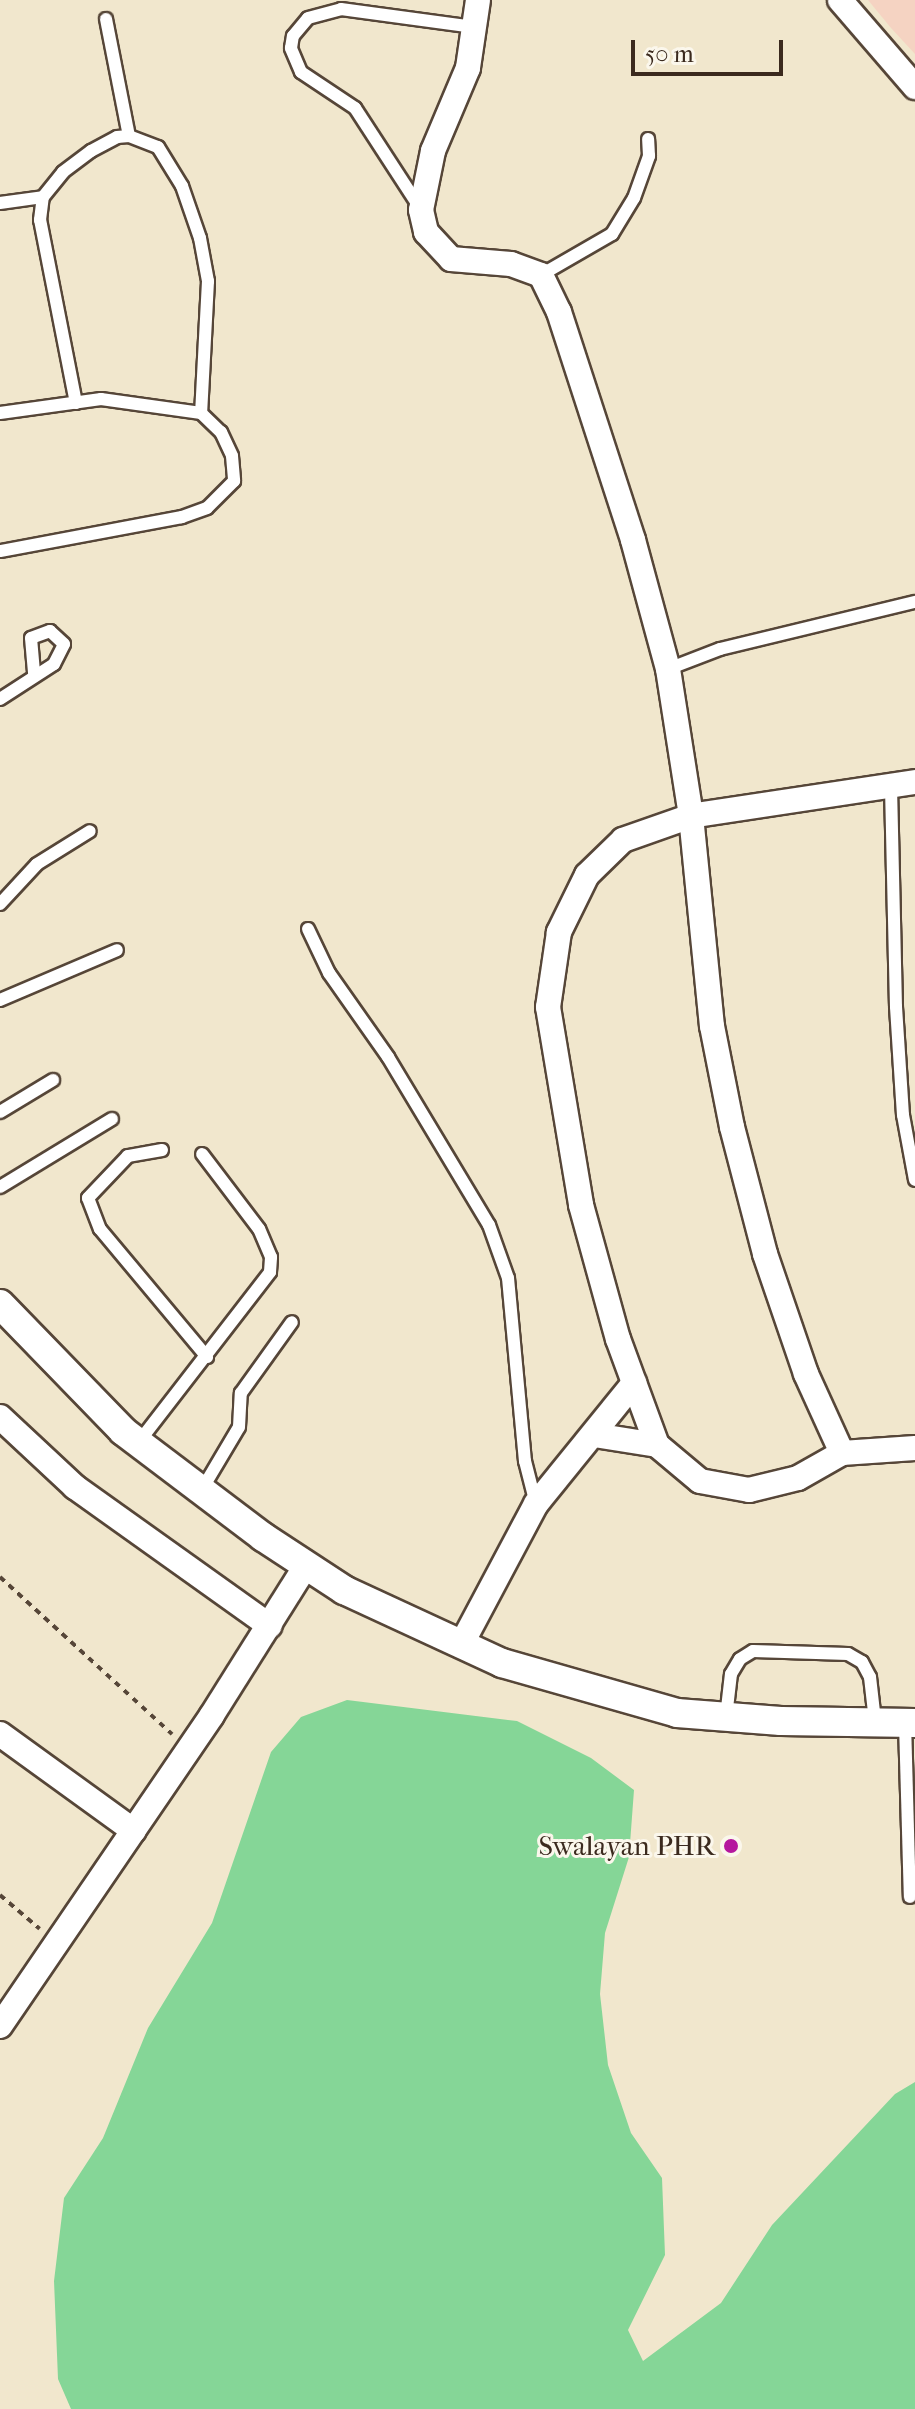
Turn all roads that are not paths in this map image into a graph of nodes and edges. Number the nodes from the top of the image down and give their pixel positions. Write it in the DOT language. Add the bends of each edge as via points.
graph roads {
  1 [pos="478,0"];
  2 [pos="851,4"];
  3 [pos="106,19"];
  4 [pos="474,27"];
  5 [pos="915,87"];
  6 [pos="129,136"];
  7 [pos="648,139"];
  8 [pos="43,197"];
  9 [pos="0,203"];
  10 [pos="421,210"];
  11 [pos="541,275"];
  12 [pos="76,403"];
  13 [pos="0,413"];
  14 [pos="201,413"];
  15 [pos="0,551"];
  16 [pos="915,602"];
  17 [pos="668,669"];
  18 [pos="34,676"];
  19 [pos="0,699"];
  20 [pos="903,784"];
  21 [pos="691,816"];
  22 [pos="90,831"];
  23 [pos="0,904"];
  24 [pos="308,929"];
  25 [pos="117,950"];
  26 [pos="0,1000"];
  27 [pos="53,1080"];
  28 [pos="0,1112"];
  29 [pos="112,1119"];
  30 [pos="162,1150"];
  31 [pos="202,1154"];
  32 [pos="915,1180"];
  33 [pos="0,1187"];
  34 [pos="0,1304"];
  35 [pos="292,1322"];
  36 [pos="207,1357"];
  37 [pos="634,1383"];
  38 [pos="0,1417"];
  39 [pos="594,1435"];
  40 [pos="138,1443"];
  41 [pos="657,1445"];
  42 [pos="915,1448"];
  43 [pos="842,1453"];
  44 [pos="201,1491"];
  45 [pos="536,1504"];
  46 [pos="307,1564"];
  47 [pos="270,1626"];
  48 [pos="461,1645"];
  49 [pos="726,1717"];
  50 [pos="875,1723"];
  51 [pos="910,1723"];
  52 [pos="0,1734"];
  53 [pos="134,1831"];
  54 [pos="910,1897"];
  55 [pos="0,2025"];
  1 -- 4 [label="street"];
  2 -- 5 [label="street"];
  3 -- 6 [label="lane"];
  4 -- 10 [label="street" via="468,68 433,151"];
  4 -- 10 [label="lane" via="341,9 308,18 293,36 291,48 301,72 355,108"];
  6 -- 8 [label="lane" via="91,151"];
  6 -- 14 [label="lane" via="158,147 182,186 200,238 208,281"];
  7 -- 11 [label="lane" via="649,156 634,198 612,234"];
  8 -- 9 [label="lane"];
  8 -- 12 [label="lane" via="40,220"];
  10 -- 11 [label="street" via="426,232 451,259 511,264"];
  11 -- 17 [label="street" via="559,312 633,540"];
  12 -- 13 [label="lane"];
  12 -- 14 [label="lane" via="152,402"];
  14 -- 15 [label="lane" via="227,444 234,481 207,508"];
  16 -- 17 [label="lane" via="720,649"];
  17 -- 21 [label="street"];
  18 -- 19 [label="lane"];
  20 -- 21 [label="street"];
  20 -- 32 [label="lane" via="895,991 903,1115"];
  21 -- 37 [label="street" via="623,840 587,875 559,932 548,1007 581,1205"];
  21 -- 43 [label="street" via="712,1026 732,1127 765,1254 806,1374"];
  22 -- 23 [label="lane" via="37,864"];
  24 -- 45 [label="lane" via="329,973 388,1057 489,1225 508,1278 525,1461"];
  25 -- 26 [label="lane"];
  27 -- 28 [label="lane"];
  29 -- 33 [label="lane"];
  30 -- 36 [label="lane" via="128,1156 88,1198 100,1229"];
  31 -- 36 [label="lane" via="259,1229 271,1257 270,1272"];
  34 -- 40 [label="street"];
  35 -- 44 [label="lane" via="241,1393 239,1427"];
  36 -- 40 [label="lane"];
  37 -- 39 [label="street"];
  37 -- 41 [label="street"];
  38 -- 47 [label="street" via="75,1487"];
  39 -- 41 [label="street"];
  39 -- 45 [label="street"];
  40 -- 44 [label="street"];
  41 -- 43 [label="street" via="700,1481 749,1490 798,1478"];
  42 -- 43 [label="street"];
  44 -- 46 [label="street"];
  45 -- 48 [label="street"];
  46 -- 47 [label="street"];
  46 -- 48 [label="street" via="344,1590"];
  47 -- 53 [label="street"];
  48 -- 49 [label="street" via="609,1696 677,1713"];
  49 -- 50 [label="street"];
  49 -- 50 [label="lane" via="731,1674 753,1651 848,1654 862,1662 870,1677"];
  50 -- 51 [label="street"];
  51 -- 54 [label="lane"];
  52 -- 53 [label="street"];
  53 -- 55 [label="street"];
}
